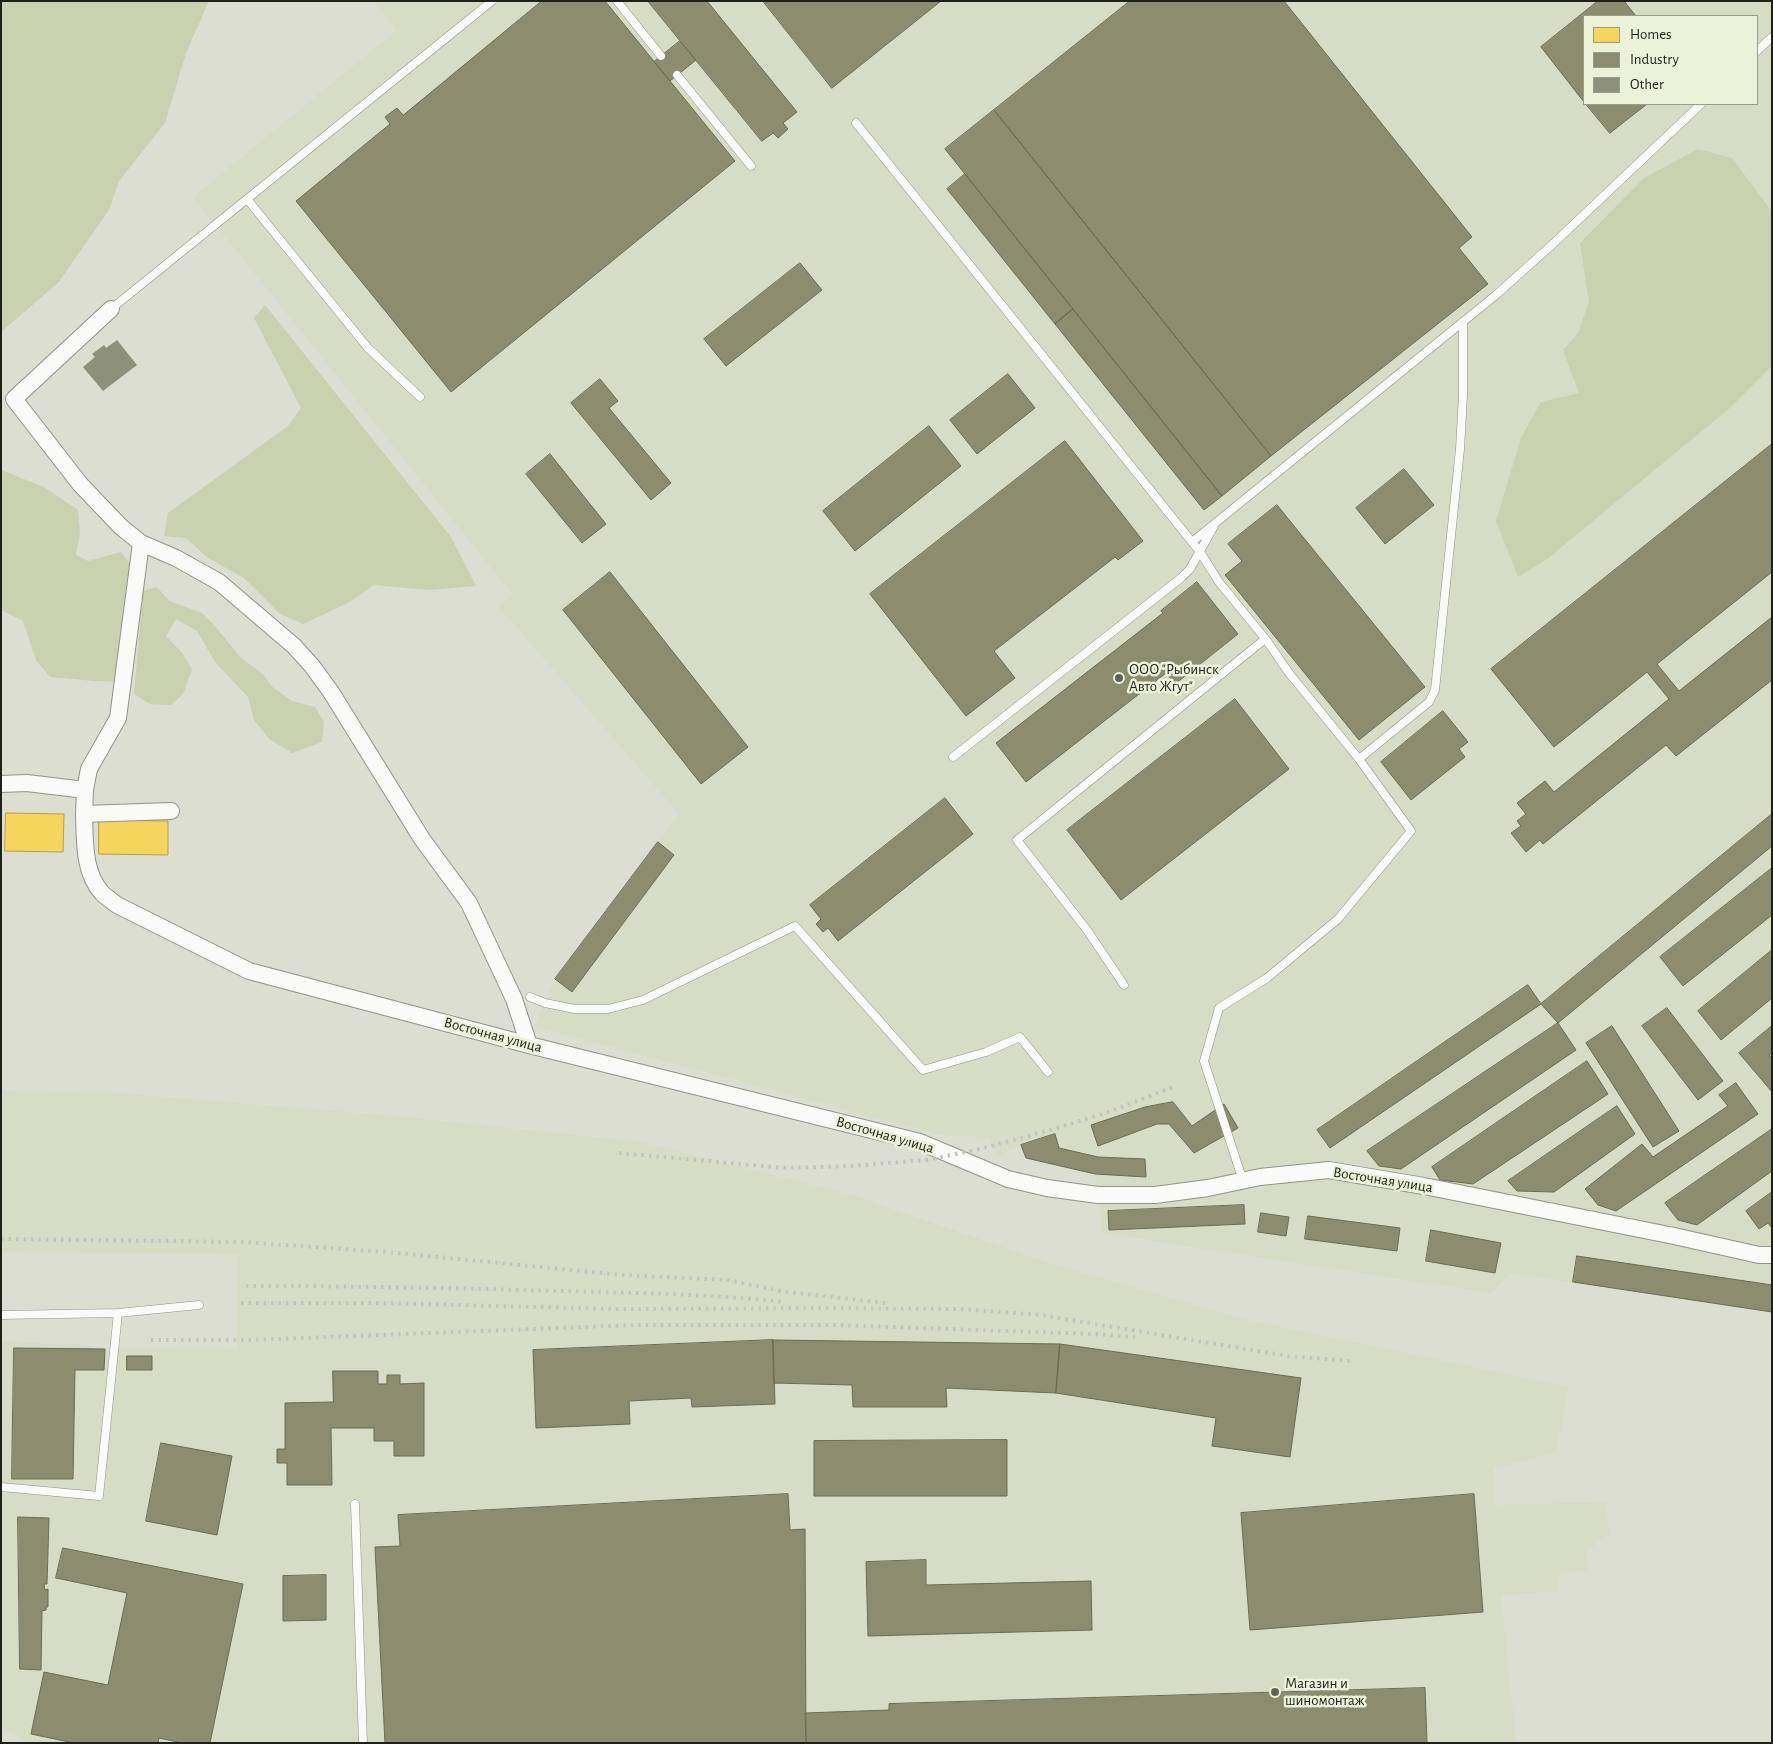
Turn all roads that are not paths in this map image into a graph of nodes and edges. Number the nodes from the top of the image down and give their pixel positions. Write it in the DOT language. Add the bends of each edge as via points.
graph roads {
  1 [pos="492,1"];
  2 [pos="617,1"];
  3 [pos="1772,37"];
  4 [pos="1758,50"];
  5 [pos="661,56"];
  6 [pos="677,75"];
  7 [pos="1700,105"];
  8 [pos="856,123"];
  9 [pos="750,166"];
  10 [pos="247,199"];
  11 [pos="111,309"];
  12 [pos="1463,322"];
  13 [pos="420,397"];
  14 [pos="1216,522"];
  15 [pos="1192,542"];
  16 [pos="141,543"];
  17 [pos="1200,552"];
  18 [pos="1265,639"];
  19 [pos="953,757"];
  20 [pos="1359,759"];
  21 [pos="1,784"];
  22 [pos="85,790"];
  23 [pos="171,812"];
  24 [pos="84,814"];
  25 [pos="1124,985"];
  26 [pos="530,997"];
  27 [pos="529,1045"];
  28 [pos="1048,1072"];
  29 [pos="1243,1181"];
  30 [pos="1772,1255"];
  31 [pos="199,1305"];
  32 [pos="118,1313"];
  33 [pos="1,1315"];
  34 [pos="1,1487"];
  35 [pos="355,1504"];
  36 [pos="363,1743"];
  1 -- 10 [label="lane"];
  2 -- 5 [label="lane"];
  3 -- 4 [label="lane"];
  6 -- 9 [label="lane"];
  7 -- 12 [label="lane" via="1555,242"];
  8 -- 15 [label="lane"];
  10 -- 11 [label="lane"];
  10 -- 13 [label="lane" via="368,348"];
  11 -- 16 [label="street" via="14,400 80,484"];
  12 -- 14 [label="lane"];
  12 -- 20 [label="lane" via="1460,450 1435,690 1429,702"];
  14 -- 15 [label="lane"];
  14 -- 17 [label="lane"];
  15 -- 17 [label="lane"];
  16 -- 22 [label="street, Восточная улица" via="118,718 89,769"];
  16 -- 27 [label="street" via="219,582 294,646 312,666 422,840 469,903 514,999"];
  17 -- 18 [label="lane" via="1219,582"];
  17 -- 19 [label="lane" via="1181,578"];
  18 -- 20 [label="lane" via="1289,674"];
  18 -- 25 [label="lane" via="1017,840 1087,930"];
  20 -- 29 [label="lane" via="1411,831 1338,919 1267,978 1219,1008 1204,1061"];
  21 -- 22 [label="street" via="27,783"];
  22 -- 24 [label="street, Восточная улица"];
  23 -- 24 [label="street"];
  24 -- 27 [label="street, Восточная улица" via="86,853 92,875 101,892 116,906 249,971"];
  26 -- 28 [label="lane" via="575,1009 608,1009 643,1000 796,926 923,1070 986,1052 1020,1037"];
  27 -- 29 [label="street, Восточная улица" via="920,1142 1008,1179 1047,1188 1098,1196 1155,1195"];
  29 -- 30 [label="street, Восточная улица" via="1329,1170"];
  31 -- 32 [label="lane"];
  32 -- 33 [label="lane"];
  32 -- 34 [label="lane" via="99,1496"];
  35 -- 36 [label="lane"];
}
